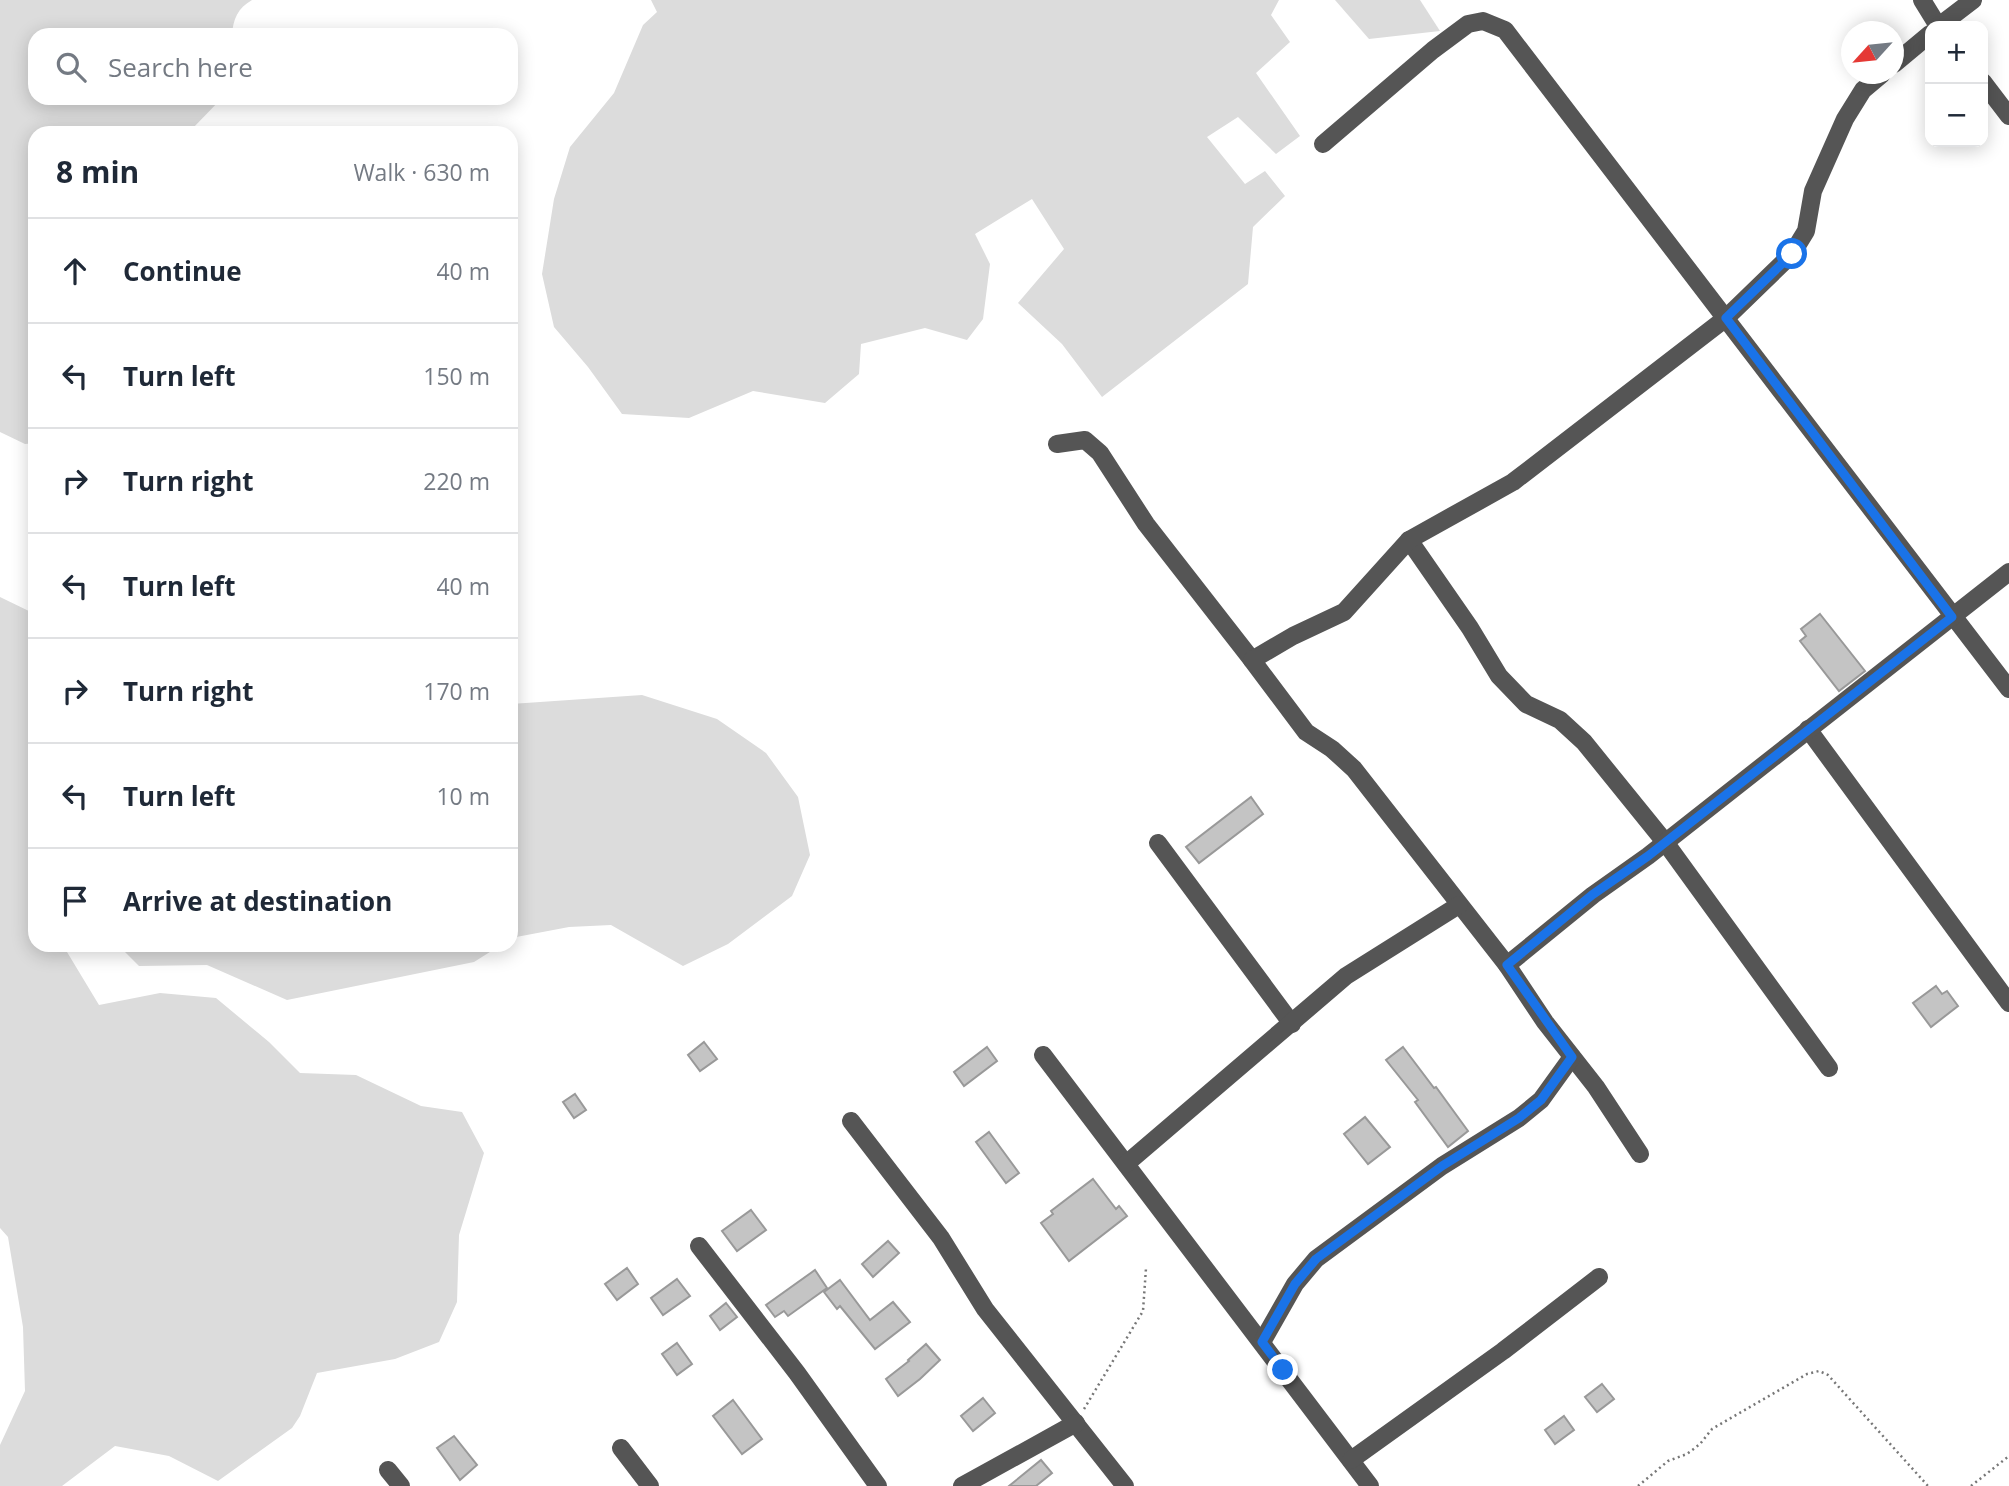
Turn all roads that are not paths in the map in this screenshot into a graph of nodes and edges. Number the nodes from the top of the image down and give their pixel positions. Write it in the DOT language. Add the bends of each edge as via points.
graph roads {
  1 [pos="1922,0"];
  2 [pos="1973,0"];
  3 [pos="1935,21"];
  4 [pos="1945,21"];
  5 [pos="1925,38"];
  6 [pos="1904,56"];
  7 [pos="1870,84"];
  8 [pos="1985,84"];
  9 [pos="2009,116"];
  10 [pos="1323,144"];
  11 [pos="1726,318"];
  12 [pos="1057,444"];
  13 [pos="1409,540"];
  14 [pos="2009,572"];
  15 [pos="1952,617"];
  16 [pos="1252,660"];
  17 [pos="2009,689"];
  18 [pos="1808,729"];
  19 [pos="1665,842"];
  20 [pos="1158,843"];
  21 [pos="1459,905"];
  22 [pos="1507,965"];
  23 [pos="2009,1003"];
  24 [pos="1292,1024"];
  25 [pos="1043,1055"];
  26 [pos="1572,1057"];
  27 [pos="1829,1068"];
  28 [pos="851,1121"];
  29 [pos="1640,1154"];
  30 [pos="1126,1164"];
  31 [pos="698,1246"];
  32 [pos="1599,1277"];
  33 [pos="1262,1342"];
  34 [pos="1076,1423"];
  35 [pos="621,1448"];
  36 [pos="1351,1460"];
  37 [pos="388,1470"];
  38 [pos="401,1486"];
  39 [pos="650,1486"];
  40 [pos="878,1486"];
  41 [pos="962,1486"];
  42 [pos="1125,1486"];
  43 [pos="1370,1486"];
  1 -- 3 [label="street"];
  2 -- 4 [label="street"];
  5 -- 6 [label="street"];
  7 -- 11 [label="street" via="1845,119 1813,191 1806,231 1792,254"];
  8 -- 9 [label="street"];
  10 -- 11 [label="street" via="1468,24 1483,21 1505,30"];
  11 -- 13 [label="street" via="1513,482"];
  11 -- 15 [label="street"];
  12 -- 16 [label="street" via="1084,440 1100,453 1146,524"];
  13 -- 16 [label="street" via="1344,612"];
  13 -- 19 [label="street" via="1499,676 1525,704 1560,720 1584,742"];
  14 -- 15 [label="street"];
  15 -- 17 [label="street"];
  15 -- 18 [label="street"];
  16 -- 21 [label="street" via="1306,732 1354,769"];
  18 -- 19 [label="street"];
  18 -- 23 [label="street"];
  19 -- 22 [label="street"];
  19 -- 27 [label="street"];
  20 -- 24 [label="street"];
  21 -- 22 [label="street"];
  21 -- 24 [label="street" via="1346,976"];
  22 -- 26 [label="street"];
  24 -- 30 [label="street"];
  25 -- 30 [label="street"];
  26 -- 29 [label="street"];
  26 -- 33 [label="street" via="1541,1100 1519,1118 1442,1166 1316,1259 1295,1284"];
  28 -- 34 [label="street" via="941,1238 985,1309"];
  30 -- 33 [label="street"];
  31 -- 40 [label="street"];
  32 -- 36 [label="street"];
  33 -- 36 [label="street"];
  34 -- 41 [label="street"];
  34 -- 42 [label="street"];
  35 -- 39 [label="street"];
  36 -- 43 [label="street"];
  37 -- 38 [label="street"];
}
